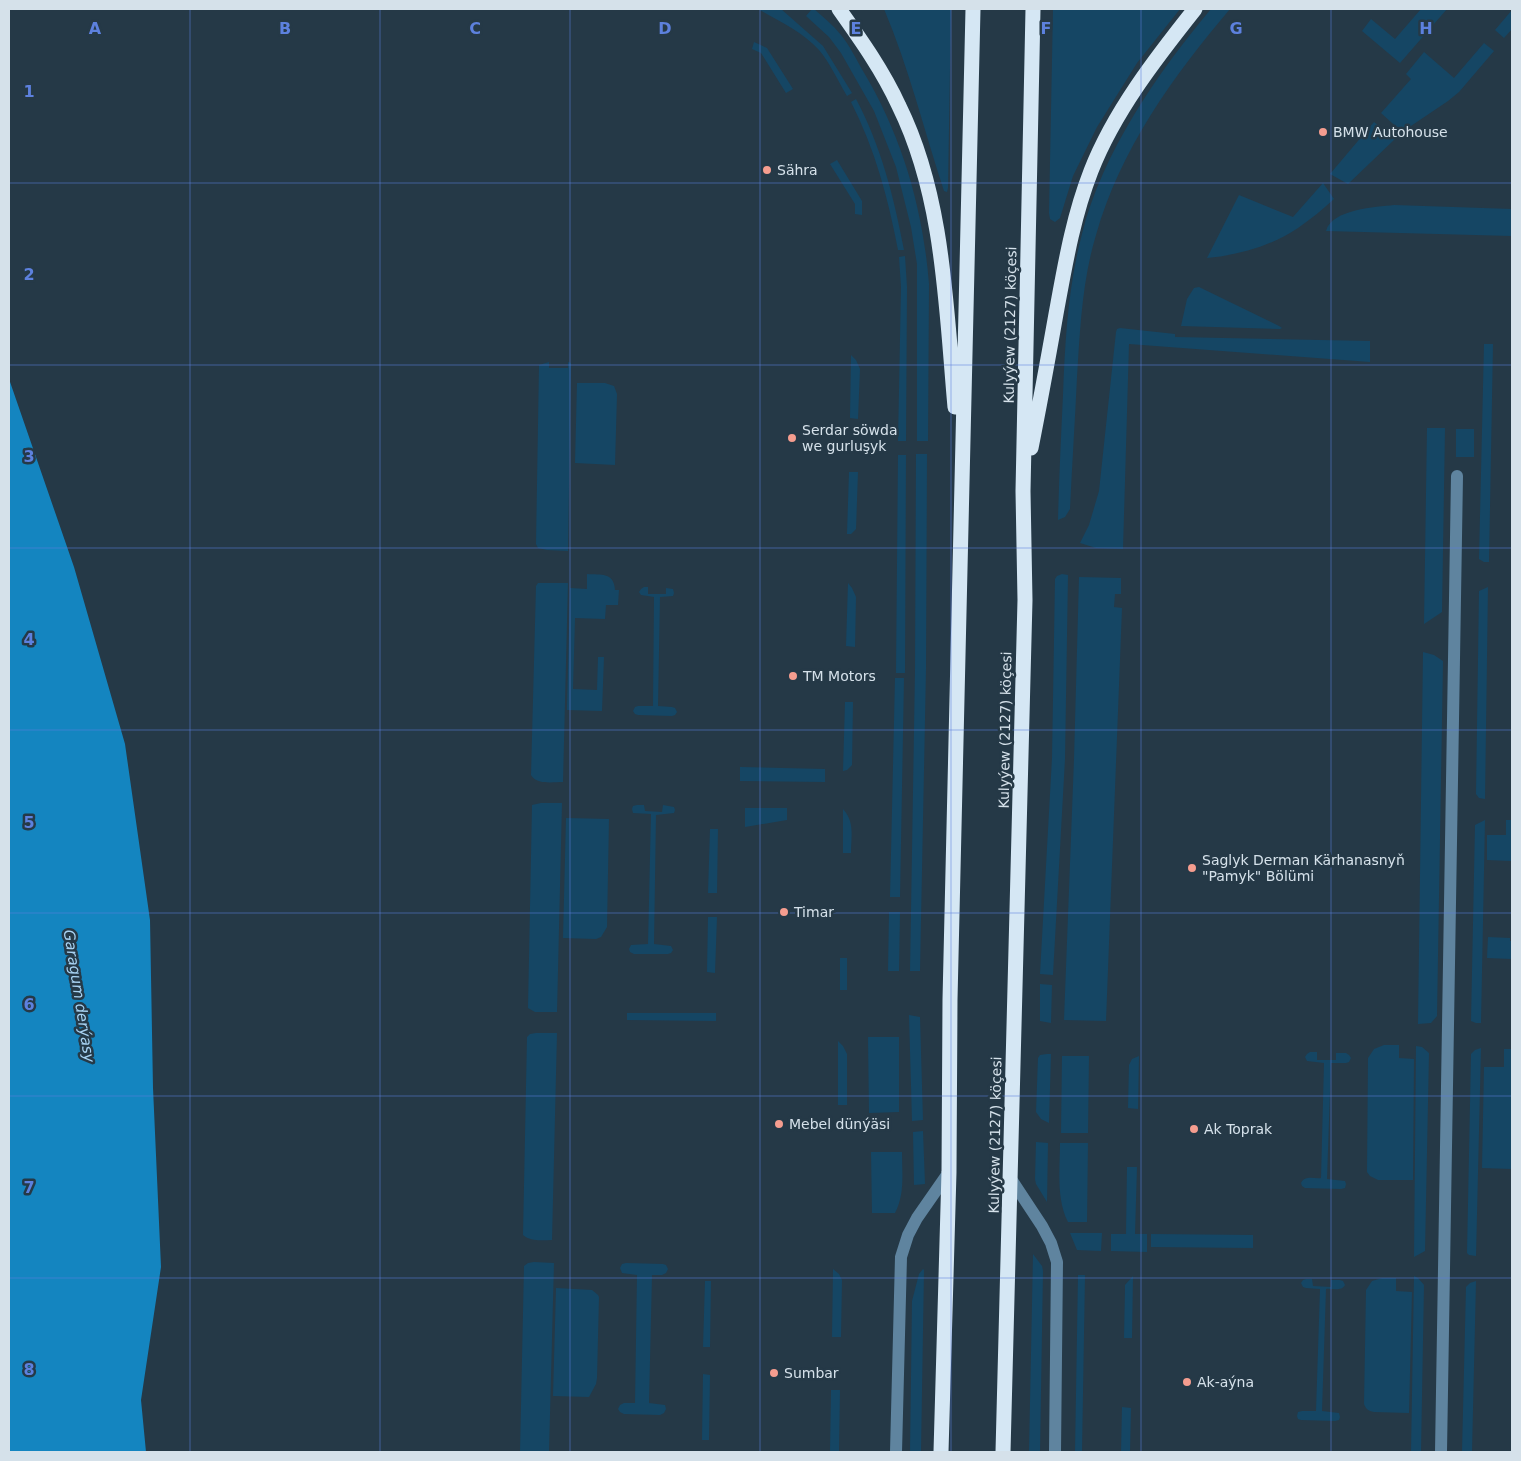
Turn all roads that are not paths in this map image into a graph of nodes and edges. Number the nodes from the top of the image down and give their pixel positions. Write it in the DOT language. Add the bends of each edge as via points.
graph roads {
  1 [pos="839,9"];
  2 [pos="973,9"];
  3 [pos="1033,9"];
  4 [pos="1195,9"];
  5 [pos="962,474"];
  6 [pos="1457,476"];
  7 [pos="1023,491"];
  8 [pos="949,1172"];
  9 [pos="1011,1179"];
  10 [pos="896,1452"];
  11 [pos="941,1452"];
  12 [pos="1003,1452"];
  13 [pos="1055,1452"];
  14 [pos="1441,1452"];
  1 -- 5 [label="highway" via="899,106 929,189 942,268"];
  2 -- 5 [label="highway"];
  3 -- 7 [label="highway, Kulyýew (2127) köçesi"];
  4 -- 7 [label="highway" via="1127,103 1091,170 1067,254"];
  5 -- 8 [label="highway"];
  6 -- 14 [label="street"];
  7 -- 9 [label="highway, Kulyýew (2127) köçesi" via="1025,600"];
  8 -- 10 [label="street" via="917,1218 901,1256"];
  8 -- 11 [label="highway"];
  9 -- 12 [label="highway, Kulyýew (2127) köçesi"];
  9 -- 13 [label="street" via="1042,1226 1056,1262"];
}
